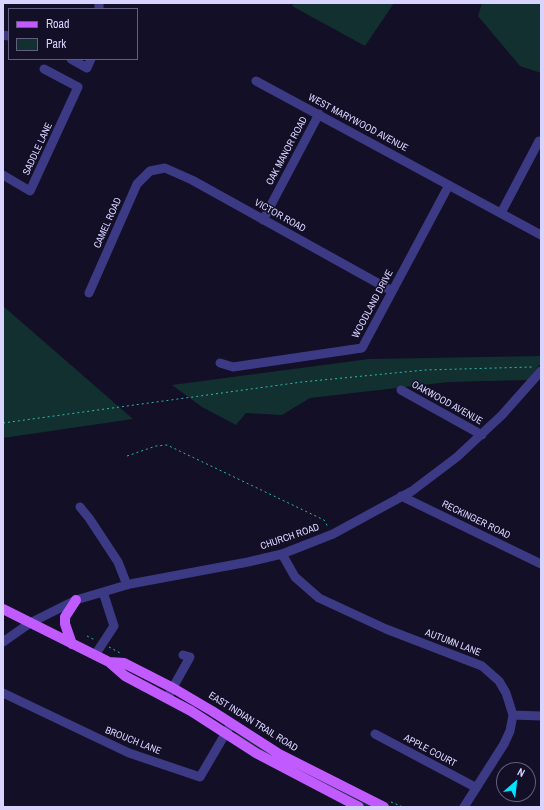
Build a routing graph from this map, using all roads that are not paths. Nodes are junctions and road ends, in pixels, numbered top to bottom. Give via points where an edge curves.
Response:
1 (73, 60) edge
2 (91, 60) edge
3 (44, 69) dead end
4 (256, 81) dead end
5 (319, 114) junction
6 (539, 141) dead end
7 (154, 169) joint
8 (3, 175) edge
9 (449, 185) junction
10 (501, 213) junction
11 (263, 220) junction
12 (541, 235) edge
13 (392, 291) junction
14 (89, 293) dead end
15 (220, 363) dead end
16 (537, 369) edge
17 (401, 390) dead end
18 (482, 435) junction
19 (401, 496) junction
20 (80, 507) dead end
21 (282, 554) junction
22 (541, 564) edge
23 (127, 585) junction
24 (104, 592) junction
25 (76, 600) junction
26 (3, 609) edge
27 (30, 623) junction
28 (3, 642) edge
29 (72, 644) junction
30 (95, 655) junction
31 (183, 655) dead end
32 (109, 662) junction
33 (173, 688) junction
34 (3, 693) edge
35 (167, 698) junction
36 (513, 715) junction
37 (541, 716) edge
38 (231, 724) junction
39 (226, 733) junction
40 (374, 734) dead end
41 (475, 787) junction
42 (359, 807) edge
43 (384, 807) edge
44 (464, 807) edge

1 - 2 street via 87,68
3 - 8 street, SADDLE LANE via 78,87 30,191
4 - 5 street, WEST MARYWOOD AVENUE
5 - 9 street, WEST MARYWOOD AVENUE
5 - 11 street, OAK MANOR ROAD
6 - 10 street
7 - 11 street, VICTOR ROAD via 165,168 175,171
7 - 14 street, CAMEL ROAD via 137,184
9 - 10 street, WEST MARYWOOD AVENUE
9 - 13 street, WOODLAND DRIVE
10 - 12 street, WEST MARYWOOD AVENUE
11 - 13 street, VICTOR ROAD
13 - 15 street, WOODLAND DRIVE via 362,348 233,367
16 - 18 street, CHURCH ROAD
17 - 18 street, OAKWOOD AVENUE
18 - 19 street, CHURCH ROAD via 423,483
19 - 21 street, CHURCH ROAD via 333,534
19 - 22 street, RECKINGER ROAD
20 - 23 street via 118,562
21 - 23 street, CHURCH ROAD
21 - 36 street, AUTUMN LANE via 295,577 319,598 386,629 482,666 506,692
23 - 24 street, CHURCH ROAD
24 - 25 street, CHURCH ROAD
24 - 30 street via 114,626
25 - 27 street, CHURCH ROAD
25 - 29 main road via 64,617
26 - 27 main road, EAST INDIAN TRAIL ROAD
27 - 28 street, CHURCH ROAD
27 - 29 main road, EAST INDIAN TRAIL ROAD
29 - 30 main road, EAST INDIAN TRAIL ROAD
30 - 32 main road, EAST INDIAN TRAIL ROAD
31 - 33 street via 190,657
32 - 33 main road, EAST INDIAN TRAIL ROAD via 124,663
32 - 35 main road, EAST INDIAN TRAIL ROAD via 125,676
33 - 35 street
33 - 38 main road, EAST INDIAN TRAIL ROAD
34 - 39 street, BROUCH LANE via 129,753 200,777
35 - 39 main road, EAST INDIAN TRAIL ROAD
36 - 37 street
36 - 41 street via 504,744
38 - 39 street, BROUCH LANE
38 - 43 main road, EAST INDIAN TRAIL ROAD via 279,754
39 - 42 main road, EAST INDIAN TRAIL ROAD via 283,768
40 - 41 street, APPLE COURT
41 - 44 street

